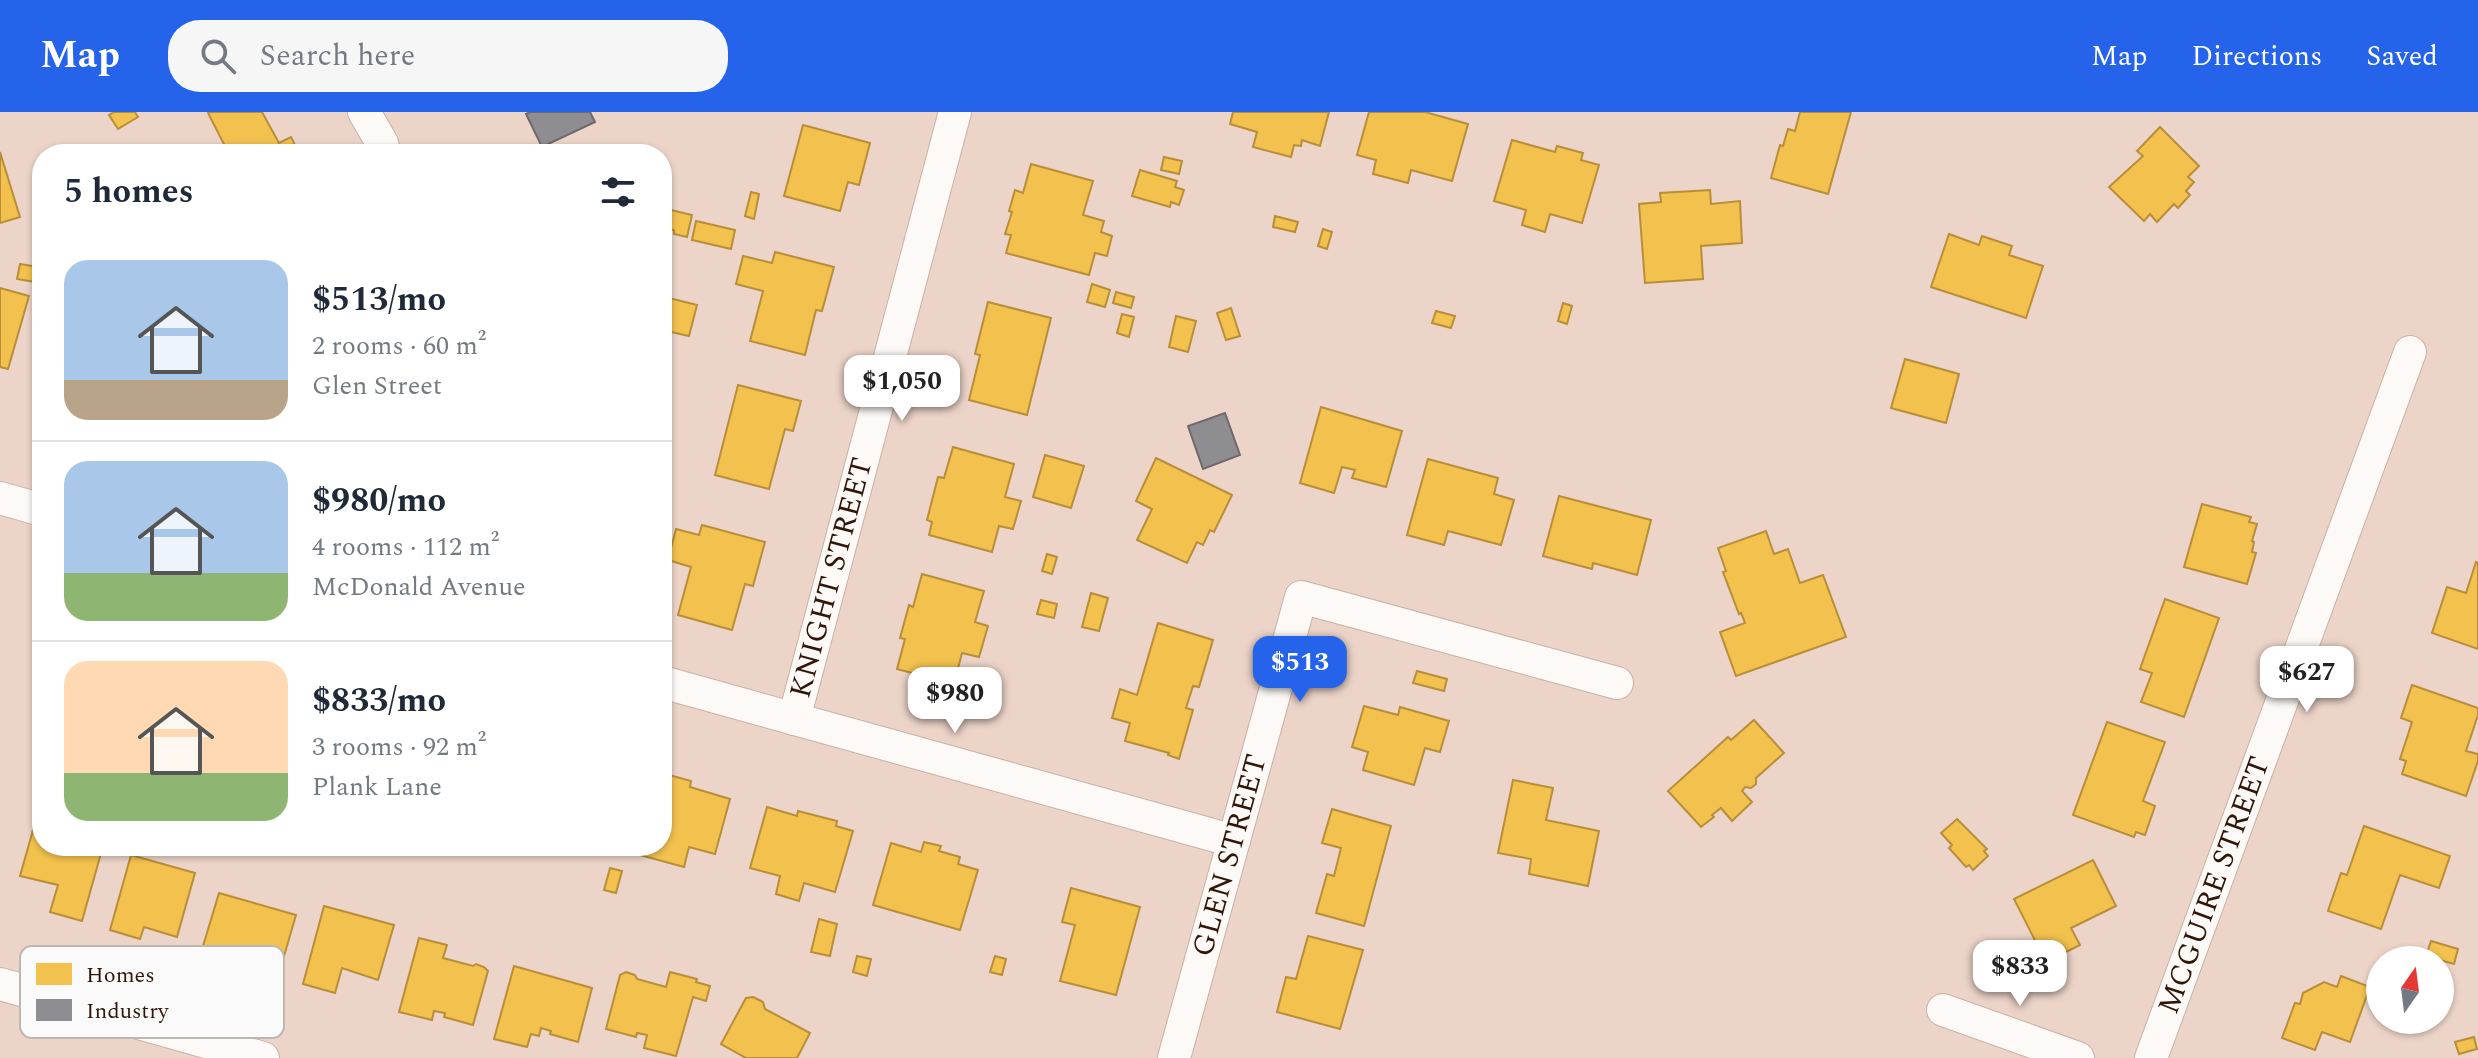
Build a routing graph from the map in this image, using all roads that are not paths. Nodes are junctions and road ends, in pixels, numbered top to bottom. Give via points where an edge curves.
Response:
1 (364, 112) edge
2 (955, 112) edge
3 (382, 144) edge
4 (2410, 352) dead end
5 (0, 498) edge
6 (32, 507) edge
7 (1617, 683) dead end
8 (672, 685) edge
9 (794, 719) junction
10 (1234, 841) junction
11 (0, 984) edge
12 (20, 990) edge
13 (1943, 1010) dead end
14 (192, 1038) edge
15 (263, 1058) edge
16 (1174, 1058) edge
17 (2078, 1058) edge
18 (2151, 1058) edge

1 - 3 street
2 - 9 street, KNIGHT STREET
4 - 18 street, MCGUIRE STREET
5 - 6 street
7 - 10 street, GLEN STREET via 1301,597
8 - 9 street
9 - 10 street
10 - 16 street, GLEN STREET
11 - 12 street
13 - 17 street
14 - 15 street

